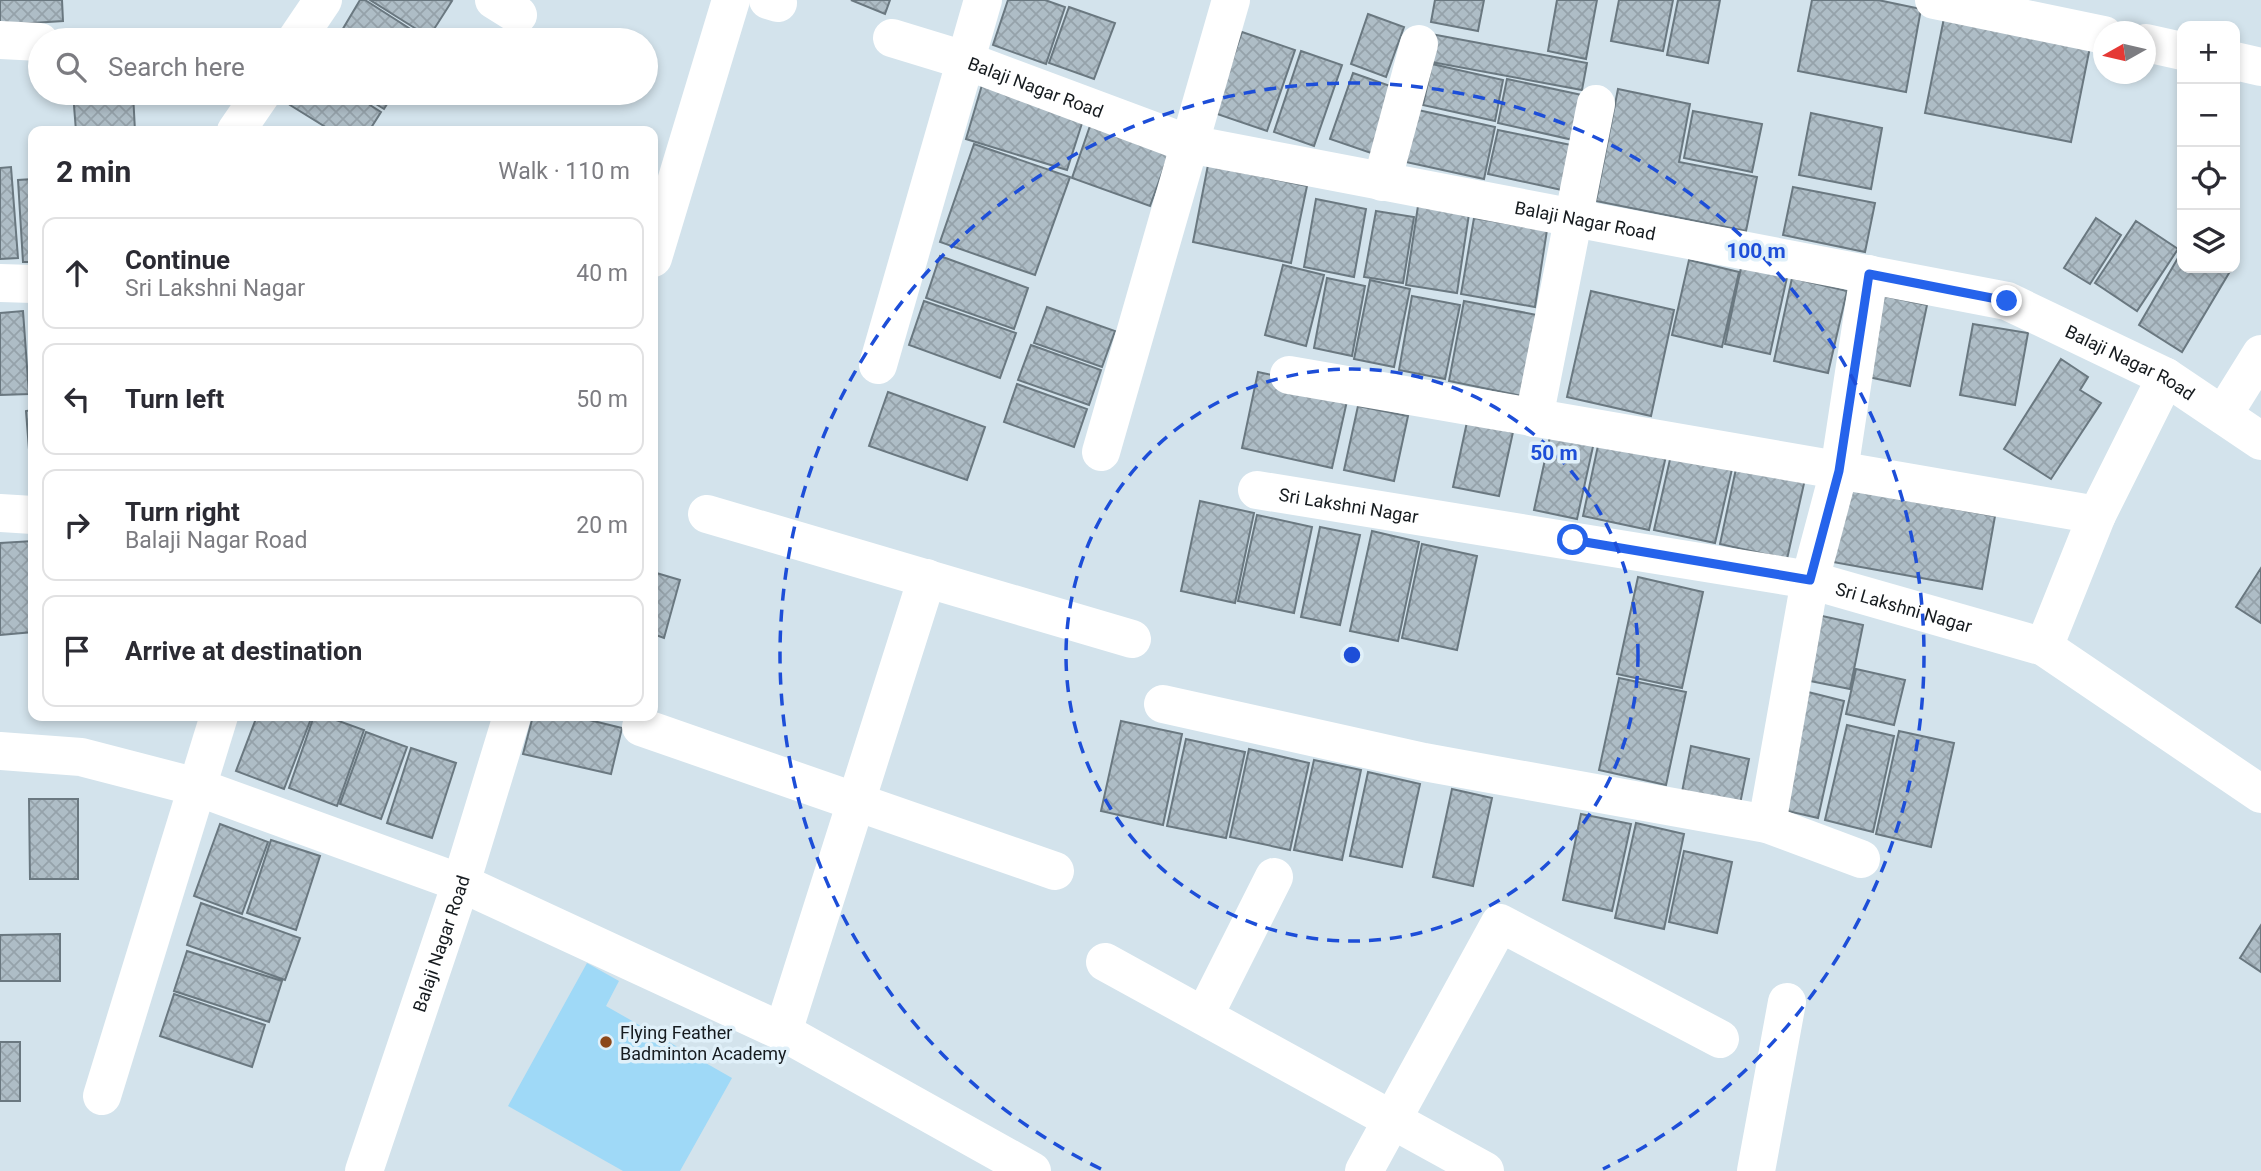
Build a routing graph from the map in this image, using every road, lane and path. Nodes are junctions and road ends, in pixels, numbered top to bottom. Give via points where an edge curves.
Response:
1 (323, 0) edge
2 (731, 0) edge
3 (983, 0) edge
4 (1231, 0) edge
5 (1934, 0) edge
6 (304, 28) edge
7 (2093, 33) edge
8 (892, 38) dead end
9 (0, 40) edge
10 (28, 41) edge
11 (1419, 44) dead end
12 (2156, 45) edge
13 (2177, 50) edge
14 (964, 60) junction
15 (2240, 62) edge
16 (2261, 67) edge
17 (1596, 104) dead end
18 (1189, 144) junction
19 (1382, 182) junction
20 (1575, 220) junction
21 (658, 241) edge
22 (1869, 274) junction
23 (0, 283) edge
24 (28, 284) edge
25 (2261, 354) edge
26 (878, 365) dead end
27 (1289, 375) dead end
28 (2166, 377) junction
29 (2223, 415) junction
30 (1534, 418) junction
31 (2261, 441) edge
32 (1101, 452) dead end
33 (1839, 471) junction
34 (1257, 490) dead end
35 (0, 513) edge
36 (707, 514) dead end
37 (28, 515) edge
38 (2097, 515) junction
39 (927, 579) junction
40 (1810, 580) junction
41 (1132, 639) dead end
42 (2044, 647) junction
43 (1163, 704) dead end
44 (217, 721) edge
45 (510, 721) edge
46 (641, 727) dead end
47 (0, 751) edge
48 (197, 787) junction
49 (2261, 794) edge
50 (856, 802) junction
51 (1767, 824) junction
52 (1861, 859) dead end
53 (1055, 871) dead end
54 (1274, 877) dead end
55 (461, 883) junction
56 (1105, 962) dead end
57 (1787, 1002) dead end
58 (1204, 1016) junction
59 (783, 1032) junction
60 (1720, 1039) dead end
61 (102, 1096) dead end
62 (1392, 1121) junction
63 (364, 1171) edge
64 (1032, 1171) edge
65 (1364, 1171) edge
66 (1485, 1171) edge
67 (1756, 1171) edge

1 - 6 street
2 - 21 street
3 - 14 street
4 - 18 street
5 - 7 street
8 - 14 street, Balaji Nagar Road
9 - 10 street
11 - 19 street
12 - 13 street
14 - 18 street, Balaji Nagar Road
14 - 26 street
15 - 16 street
17 - 20 street
18 - 19 street, Balaji Nagar Road
18 - 32 street
19 - 20 street, Balaji Nagar Road
20 - 22 street, Balaji Nagar Road
20 - 30 street
22 - 28 street, Balaji Nagar Road via 2007,301
22 - 33 street
23 - 24 street
25 - 29 street
27 - 30 street
28 - 29 street, Balaji Nagar Road
28 - 38 street
29 - 31 street, Balaji Nagar Road
30 - 33 street
33 - 38 street
33 - 40 street
34 - 40 street, Sri Lakshni Nagar
35 - 37 street
36 - 39 street
38 - 42 street
39 - 41 street
39 - 50 street
40 - 42 street, Sri Lakshni Nagar
40 - 51 street
42 - 49 street, Sri Lakshni Nagar
43 - 51 street via 1424,761
44 - 48 street
45 - 55 street, Balaji Nagar Road
46 - 50 street
47 - 48 street via 81,757
48 - 55 street
48 - 61 street
50 - 53 street
50 - 59 street
51 - 52 street
54 - 58 street
55 - 59 street
55 - 63 street, Balaji Nagar Road
56 - 58 street
57 - 67 street
58 - 62 street
59 - 64 street
60 - 62 street via 1500,923
62 - 65 street
62 - 66 street

